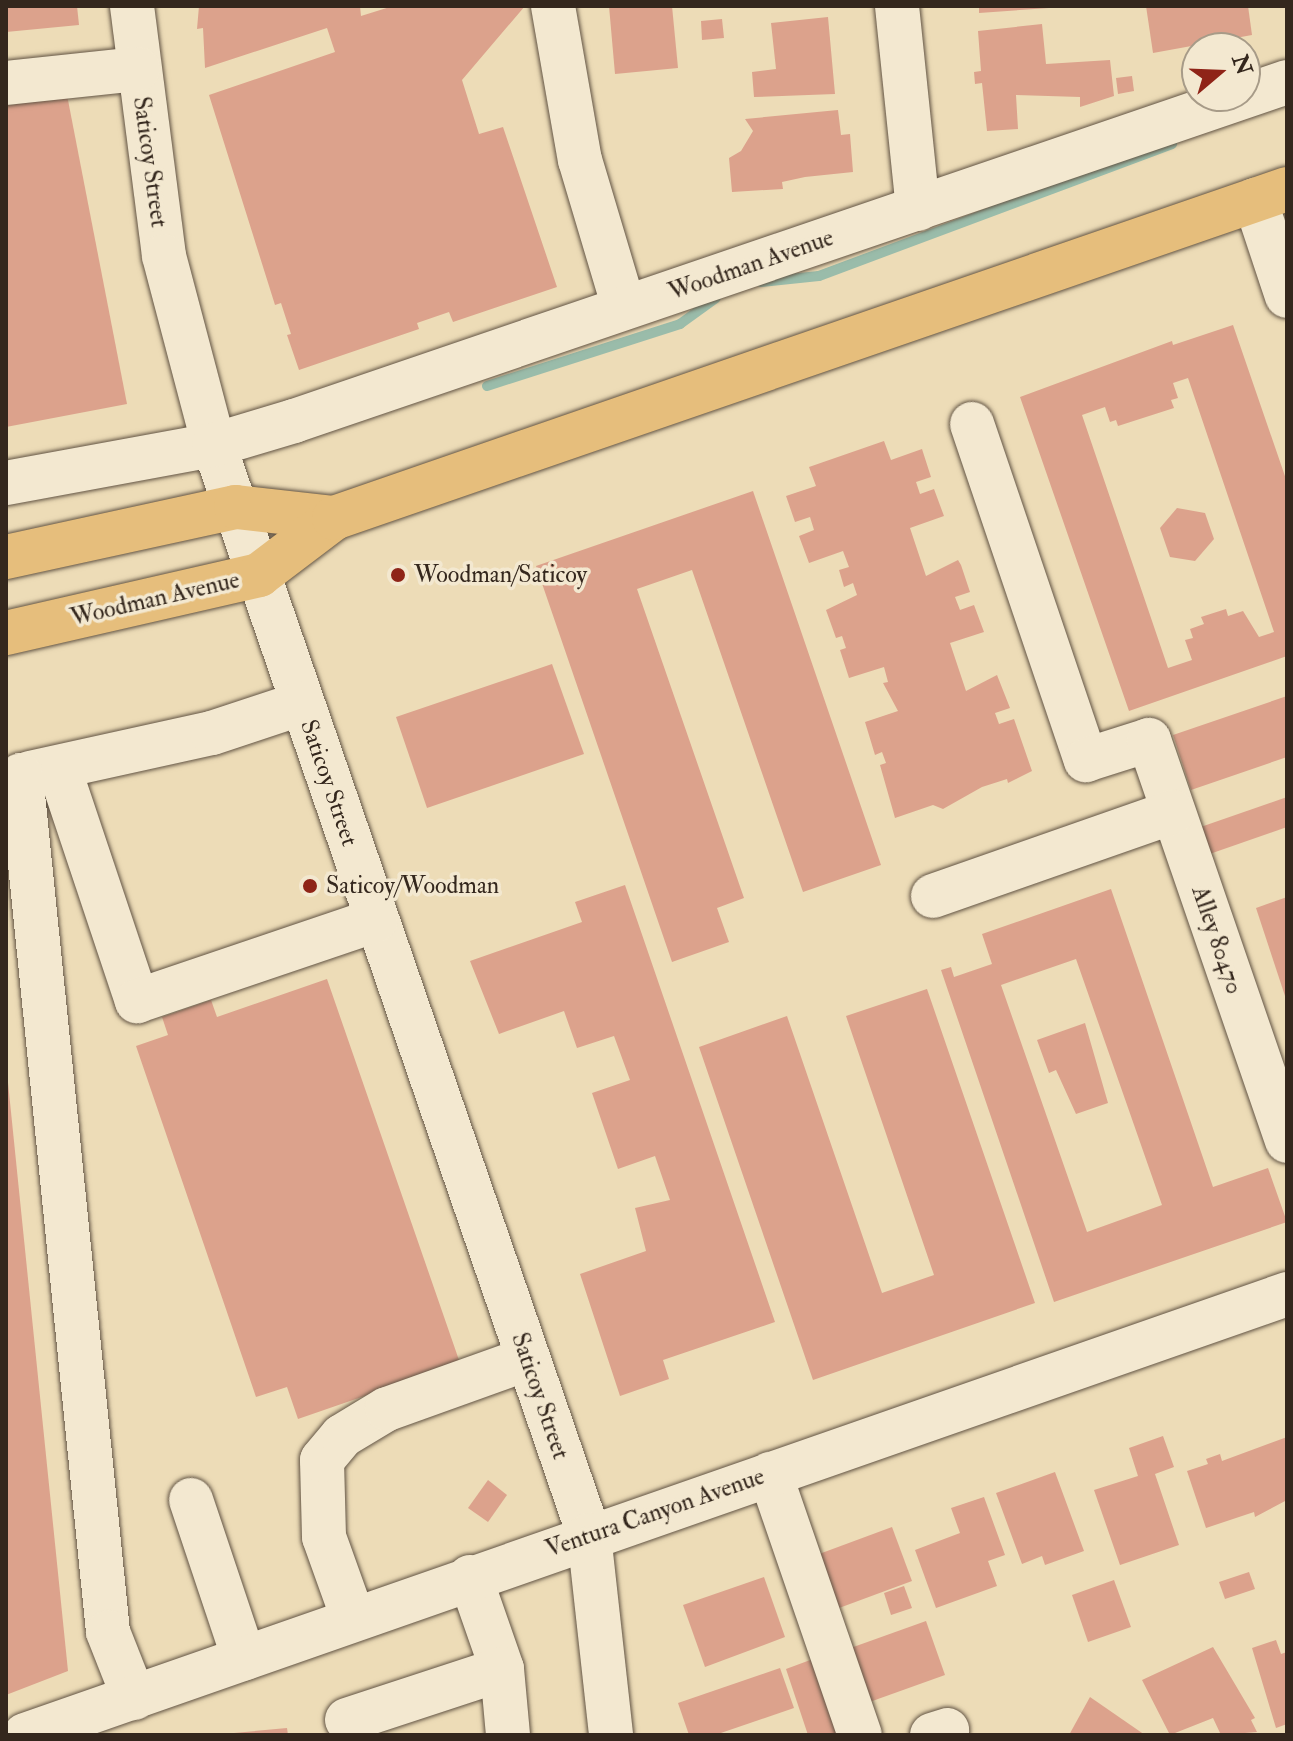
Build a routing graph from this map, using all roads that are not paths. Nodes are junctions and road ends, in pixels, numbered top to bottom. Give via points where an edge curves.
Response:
1 (132, 6) edge
2 (553, 6) edge
3 (897, 6) edge
4 (138, 69) junction
5 (1287, 82) edge
6 (6, 83) edge
7 (1271, 195) edge
8 (918, 209) junction
9 (1287, 296) edge
10 (624, 308) junction
11 (972, 424) dead end
12 (214, 445) junction
13 (6, 483) edge
14 (236, 507) junction
15 (334, 518) junction
16 (6, 557) edge
17 (259, 575) junction
18 (6, 633) edge
19 (302, 703) junction
20 (29, 774) edge
21 (1173, 812) junction
22 (933, 896) dead end
23 (376, 920) junction
24 (1287, 1141) edge
25 (1287, 1294) edge
26 (527, 1359) junction
27 (770, 1474) junction
28 (191, 1500) dead end
29 (589, 1535) junction
30 (470, 1577) junction
31 (353, 1618) junction
32 (244, 1658) junction
33 (502, 1669) junction
34 (347, 1720) dead end
35 (122, 1721) edge
36 (25, 1735) edge
37 (508, 1735) edge
38 (611, 1735) edge
39 (860, 1735) edge

1 - 4 street, Saticoy Street
2 - 10 street via 580,160
3 - 8 street
4 - 6 street
4 - 12 street, Saticoy Street via 164,256
5 - 8 street, Woodman Avenue
7 - 9 street
7 - 15 main road, Woodman Avenue
8 - 10 street, Woodman Avenue
10 - 12 street, Woodman Avenue
11 - 21 street, Alley 80470 via 1086,760 1149,740
12 - 13 street, Woodman Avenue
12 - 14 street, Saticoy Street
14 - 15 main road, Woodman Avenue
14 - 16 main road, Woodman Avenue
14 - 17 street, Saticoy Street
15 - 17 main road, Woodman Avenue
17 - 18 main road, Woodman Avenue
17 - 19 street, Saticoy Street
19 - 20 street via 212,733
19 - 23 street, Saticoy Street
20 - 23 street via 137,1001
20 - 35 street via 108,1632
21 - 22 street
21 - 24 street, Alley 80470
23 - 26 street, Saticoy Street
25 - 27 street, Ventura Canyon Avenue
26 - 29 street, Saticoy Street
26 - 31 street via 387,1409 342,1436 322,1460 324,1537
27 - 29 street, Ventura Canyon Avenue
27 - 39 street
28 - 32 street
29 - 30 street, Ventura Canyon Avenue
29 - 38 street, Saticoy Street
30 - 31 street, Ventura Canyon Avenue
30 - 33 street
31 - 32 street, Ventura Canyon Avenue
32 - 35 street, Ventura Canyon Avenue
33 - 34 street
33 - 37 street
35 - 36 street, Ventura Canyon Avenue

